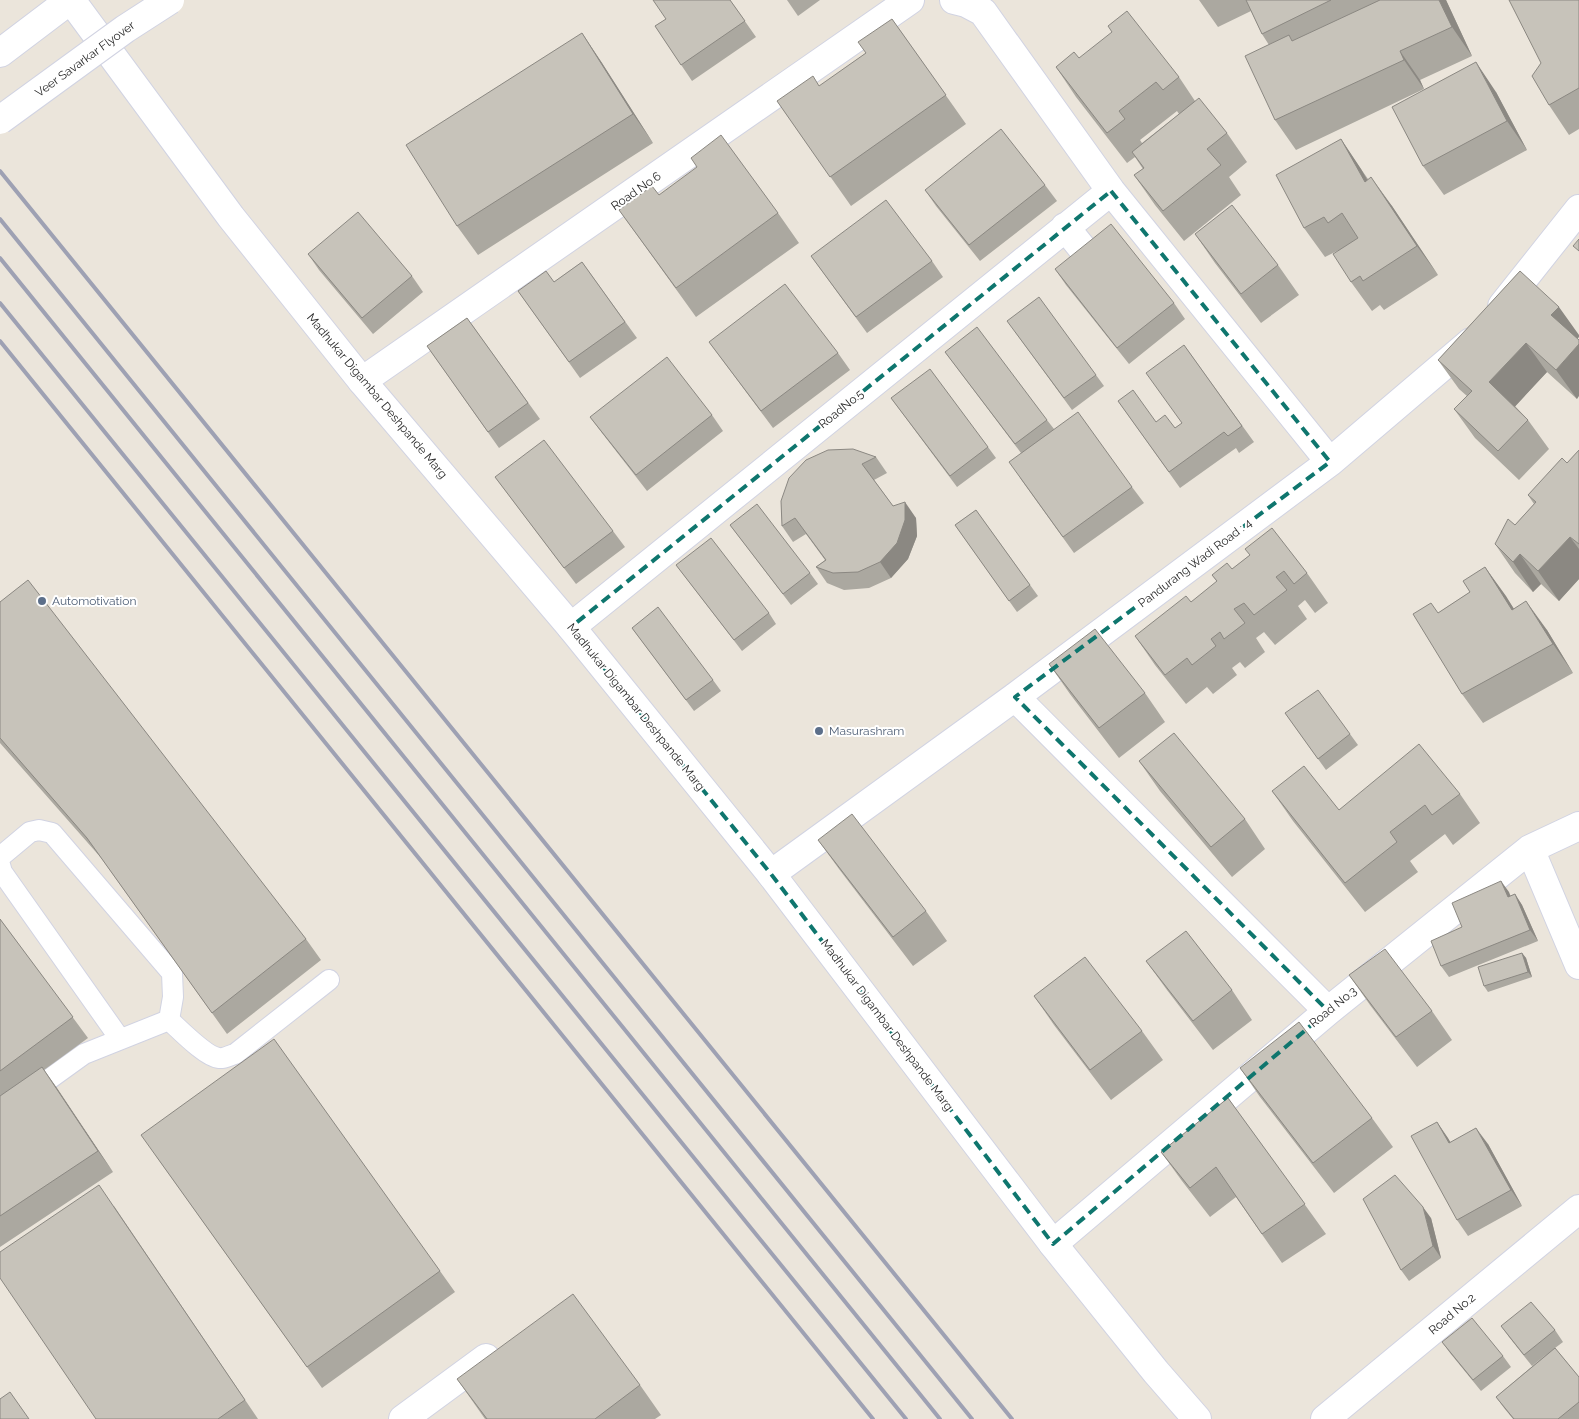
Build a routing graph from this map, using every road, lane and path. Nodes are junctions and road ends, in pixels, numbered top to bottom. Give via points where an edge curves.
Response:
1 (71, 0) edge
2 (170, 0) edge
3 (910, 0) edge
4 (954, 0) edge
5 (991, 6) edge
6 (0, 52) edge
7 (0, 120) edge
8 (1111, 191) junction
9 (1579, 209) edge
10 (1065, 227) junction
11 (1190, 316) dead end
12 (362, 381) junction
13 (1330, 462) junction
14 (571, 627) junction
15 (1015, 697) junction
16 (1579, 826) edge
17 (1530, 849) junction
18 (0, 857) edge
19 (0, 865) edge
20 (772, 874) junction
21 (1579, 965) edge
22 (329, 980) dead end
23 (1328, 1011) junction
24 (169, 1020) junction
25 (120, 1039) junction
26 (0, 1110) edge
27 (1579, 1209) edge
28 (1054, 1244) junction
29 (507, 1342) edge
30 (403, 1419) edge
31 (1196, 1419) edge
32 (1325, 1419) edge

1 - 6 street
1 - 12 street, Madhukar Digambar Deshpande Marg via 231,217
2 - 7 street, Veer Savarkar Flyover, bridge
3 - 12 street, Road No.6
4 - 5 street
5 - 8 street
8 - 10 street, RoadNo.5
8 - 13 street
9 - 13 street, Pandurang Wadi Road : 4 via 1479,335
10 - 11 street via 1080,266 1114,238 1125,235
10 - 14 street, RoadNo.5
12 - 14 street, Madhukar Digambar Deshpande Marg
13 - 15 street, Pandurang Wadi Road : 4
14 - 20 street, Madhukar Digambar Deshpande Marg
15 - 20 street, Pandurang Wadi Road : 4
15 - 23 street
16 - 17 street, Road No.3
17 - 21 street
17 - 23 street, Road No.3
18 - 24 lane via 30,832 52,833 172,973 173,997
19 - 25 lane
20 - 28 street, Madhukar Digambar Deshpande Marg
22 - 24 lane via 234,1054 219,1058 207,1053
23 - 28 street, Road No.3
24 - 25 lane
25 - 26 lane via 84,1054 16,1103
27 - 32 street, Road No.2
28 - 31 street, Madhukar Digambar Deshpande Marg
29 - 30 street

